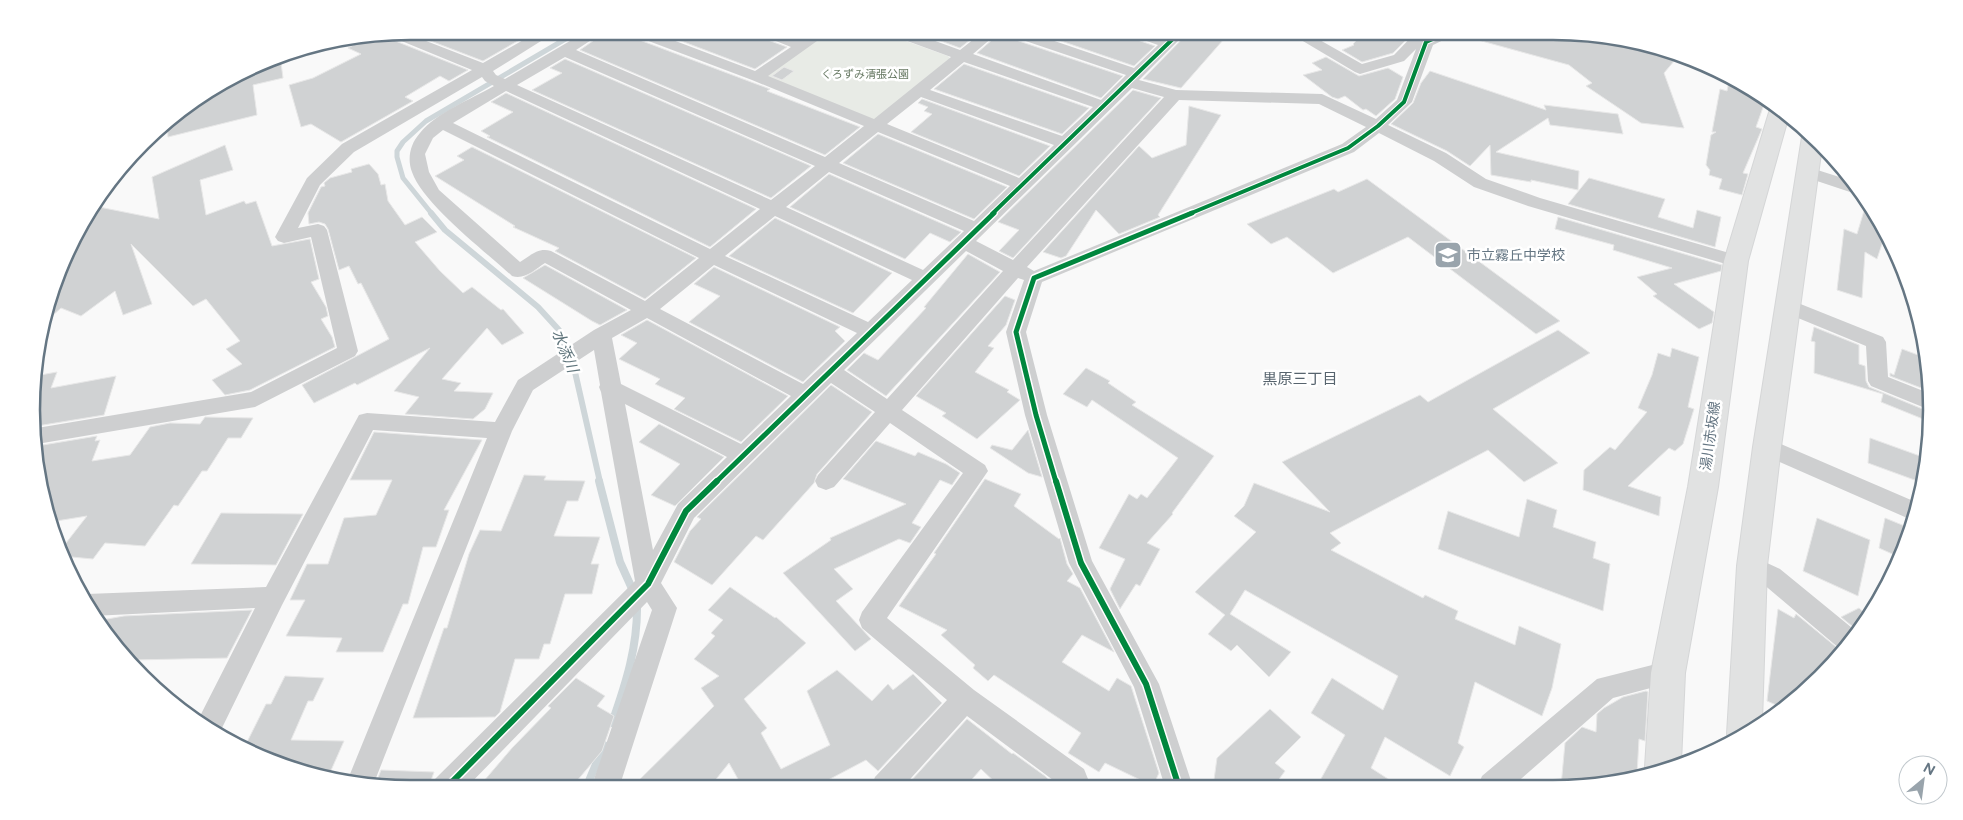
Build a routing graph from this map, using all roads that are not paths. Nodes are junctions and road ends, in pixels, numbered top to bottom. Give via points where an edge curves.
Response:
1 (408, 40) edge
2 (540, 40) edge
3 (583, 40) edge
4 (660, 40) edge
5 (787, 40) edge
6 (811, 40) edge
7 (918, 40) edge
8 (982, 40) edge
9 (1034, 40) edge
10 (1159, 40) edge
11 (1171, 40) edge
12 (1309, 40) edge
13 (1412, 40) edge
14 (1431, 40) edge
15 (1168, 43) junction
16 (803, 46) junction
17 (564, 51) junction
18 (962, 56) junction
19 (757, 77) junction
20 (1133, 78) junction
21 (495, 79) junction
22 (918, 91) junction
23 (1175, 95) junction
24 (1104, 106) junction
25 (1778, 116) edge
26 (441, 123) junction
27 (1378, 126) junction
28 (874, 127) junction
29 (1065, 143) junction
30 (1812, 145) edge
31 (827, 165) junction
32 (1808, 172) junction
33 (1022, 185) junction
34 (1847, 185) edge
35 (774, 208) junction
36 (969, 236) junction
37 (712, 257) junction
38 (1736, 261) junction
39 (1025, 274) junction
40 (927, 279) junction
41 (1788, 306) junction
42 (646, 310) junction
43 (872, 332) junction
44 (601, 335) junction
45 (831, 372) junction
46 (609, 387) junction
47 (806, 395) junction
48 (1923, 399) edge
49 (887, 410) junction
50 (501, 431) junction
51 (41, 435) edge
52 (1767, 447) junction
53 (744, 456) junction
54 (826, 481) dead end
55 (1909, 509) edge
56 (1752, 566) junction
57 (648, 584) junction
58 (274, 597) junction
59 (96, 605) edge
60 (1844, 638) edge
61 (1668, 674) junction
62 (965, 699) junction
63 (211, 722) edge
64 (1744, 726) edge
65 (1664, 762) edge
66 (363, 777) edge
67 (454, 780) edge
68 (608, 780) edge
69 (892, 780) edge
70 (1073, 780) edge
71 (1177, 780) edge
72 (1499, 780) edge

1 - 21 street
2 - 21 street
3 - 17 street
4 - 19 street
5 - 16 street
6 - 16 street
7 - 18 street
8 - 18 street
9 - 20 street
10 - 15 street
11 - 15 street
12 - 13 street via 1360,69 1399,58
14 - 27 street via 1426,42 1404,102
15 - 20 street
16 - 19 street
17 - 21 street
17 - 31 street
18 - 22 street
18 - 24 street
19 - 28 street
20 - 23 street
20 - 24 street
21 - 26 street
21 - 35 street
21 - 51 street via 348,148 313,182 284,237 318,230 348,351 255,399
22 - 28 street
22 - 29 street
23 - 27 street via 1322,99
23 - 39 street via 1084,192
24 - 29 street
25 - 38 main road, 湯川赤坂線
26 - 37 street
26 - 42 street via 426,136 417,154 420,172 432,193 519,272 544,255
27 - 38 street via 1440,157 1480,183
27 - 39 street via 1348,148
28 - 31 street
28 - 33 street
29 - 33 street
30 - 32 main road
31 - 35 street
31 - 36 street
32 - 34 street
32 - 41 main road
33 - 36 street
35 - 37 street
35 - 40 street
36 - 39 street
36 - 40 street
37 - 42 street
37 - 43 street
38 - 61 main road, 湯川赤坂線 via 1703,487
39 - 49 street
39 - 71 street via 1016,332 1036,415 1080,563 1146,684
40 - 43 street
41 - 48 street via 1876,342 1878,381
41 - 52 main road
42 - 44 street
42 - 47 street
43 - 45 street
44 - 46 street
44 - 50 street via 525,385
45 - 47 street
45 - 49 street
46 - 53 street
46 - 57 street
47 - 53 street
49 - 54 street
49 - 62 street via 977,471 871,620
50 - 58 street via 367,421
50 - 66 street
52 - 55 street
52 - 56 main road
53 - 57 street via 686,511
56 - 60 street via 1771,576
56 - 64 main road
57 - 67 street
57 - 68 street via 665,608
58 - 59 street
58 - 63 street
61 - 65 main road, 湯川赤坂線
61 - 72 street via 1606,688
62 - 69 street
62 - 70 street

